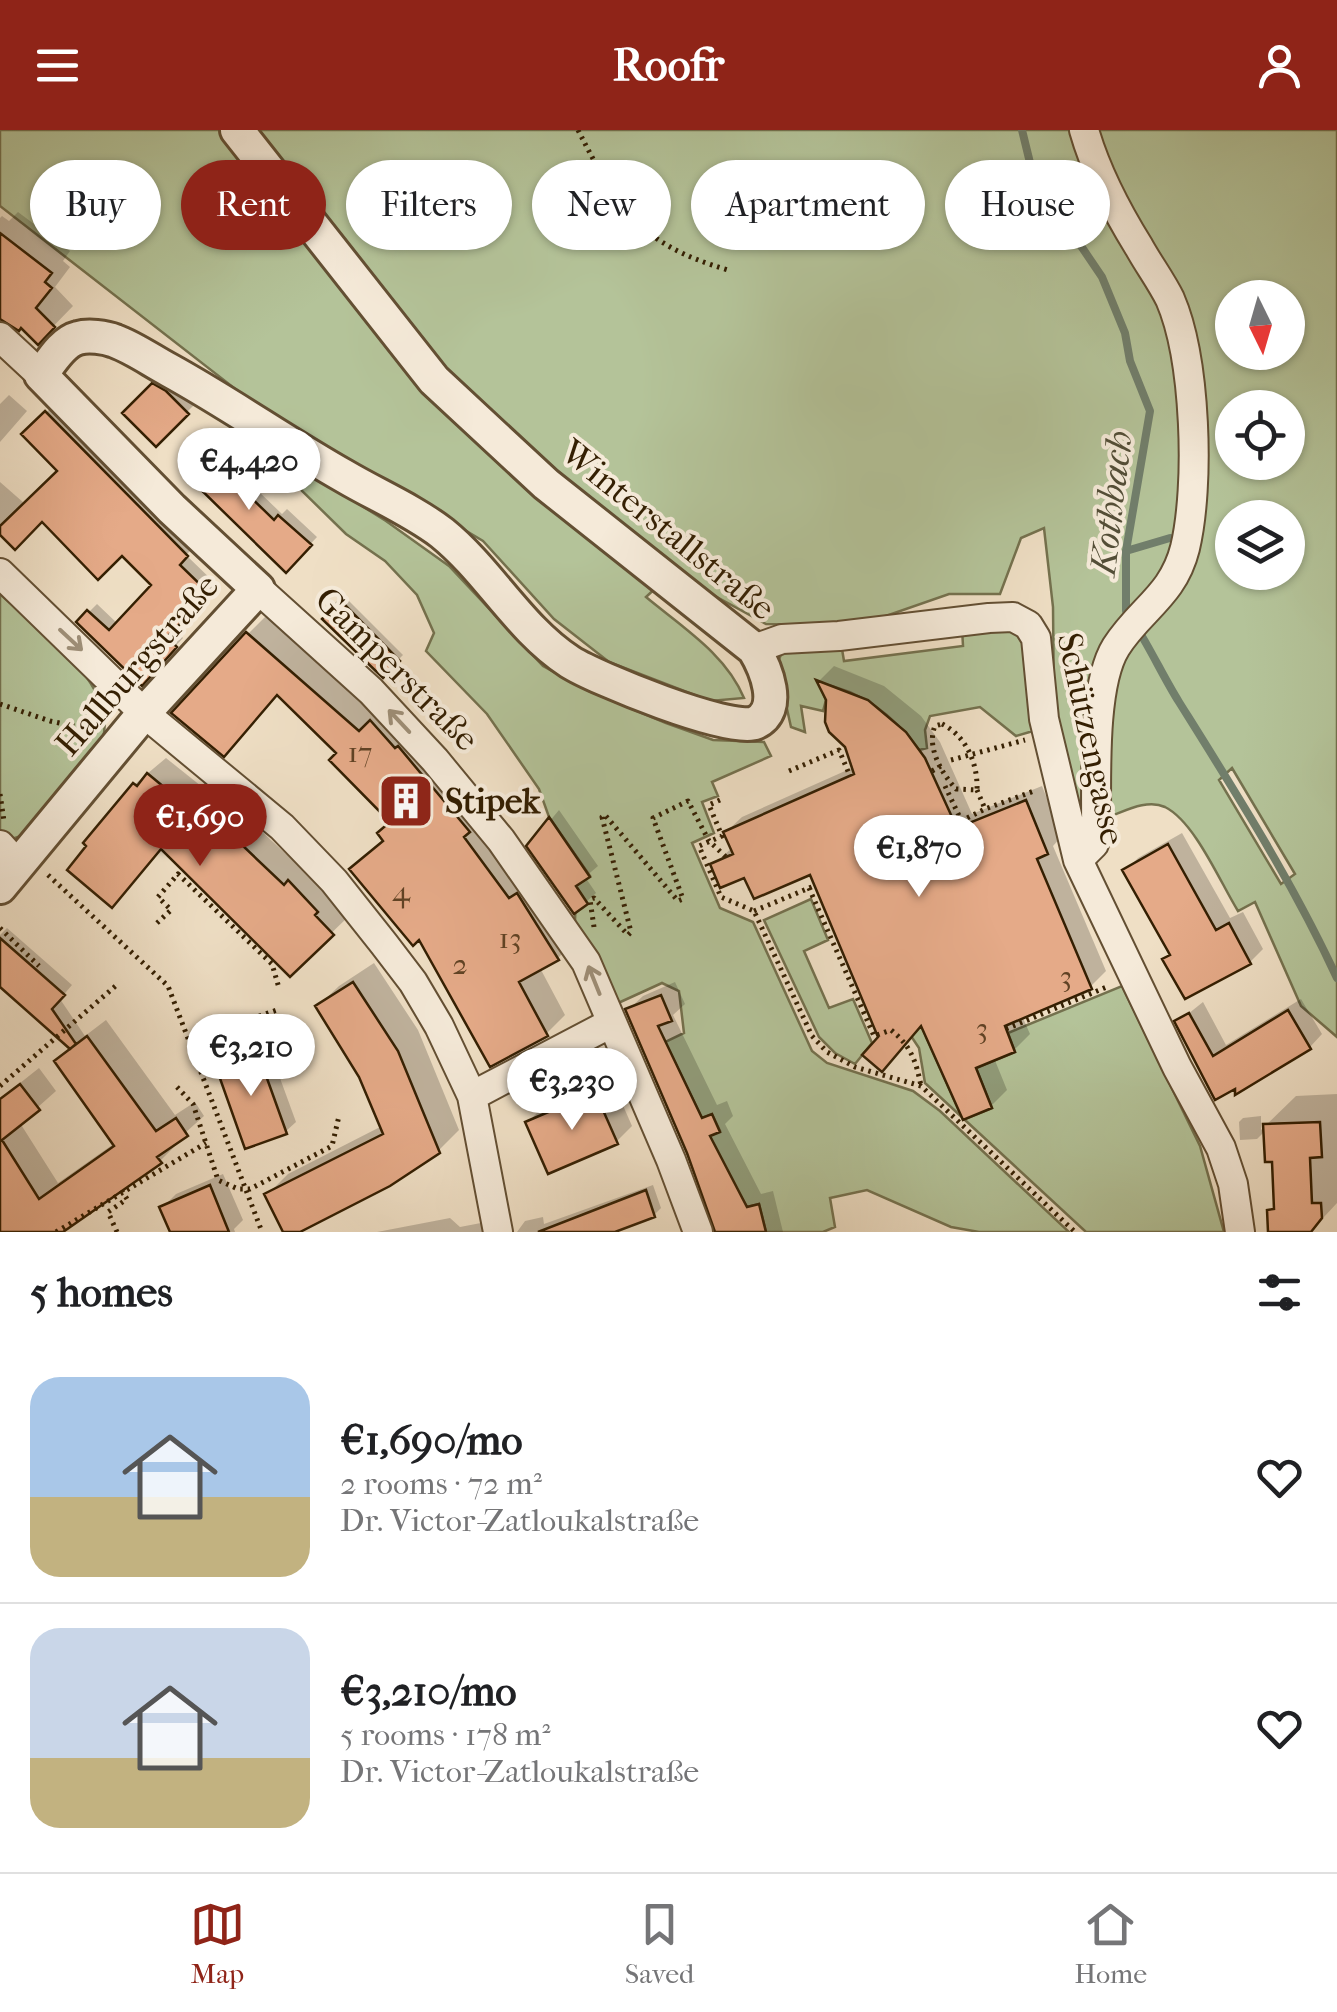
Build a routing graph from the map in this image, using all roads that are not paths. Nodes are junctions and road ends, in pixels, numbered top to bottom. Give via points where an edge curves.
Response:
1 (238, 130) edge
2 (1084, 130) edge
3 (0, 337) edge
4 (41, 375) junction
5 (0, 572) edge
6 (258, 588) junction
7 (754, 649) junction
8 (144, 713) junction
9 (12, 857) edge
10 (1078, 860) junction
11 (611, 1023) junction
12 (472, 1096) junction
13 (498, 1232) edge
14 (698, 1232) edge
15 (1240, 1232) edge

1 - 7 street, Winterstallstraße via 434,380 546,484
2 - 10 street via 1109,196 1176,317 1194,449 1186,538 1166,592 1133,627 1106,671 1096,835
3 - 4 street, Gamperstraße
4 - 6 street, Gamperstraße
4 - 7 street, Winterstallstraße via 78,338 115,341 441,533 570,662 679,708 742,725 765,716 768,672
5 -> 8 street
6 - 8 street, Hallburgstraße
11 -> 6 street, Gamperstraße via 586,962 500,840 371,691
7 - 10 street, Schützengasse via 782,639 1013,618 1028,625 1036,638 1044,719
8 - 9 street, Hallburgstraße
8 - 12 street via 282,827 334,881 413,982
10 - 15 street, Schützengasse via 1221,1148
11 - 12 street
11 - 14 street, Gamperstraße
12 - 13 street

